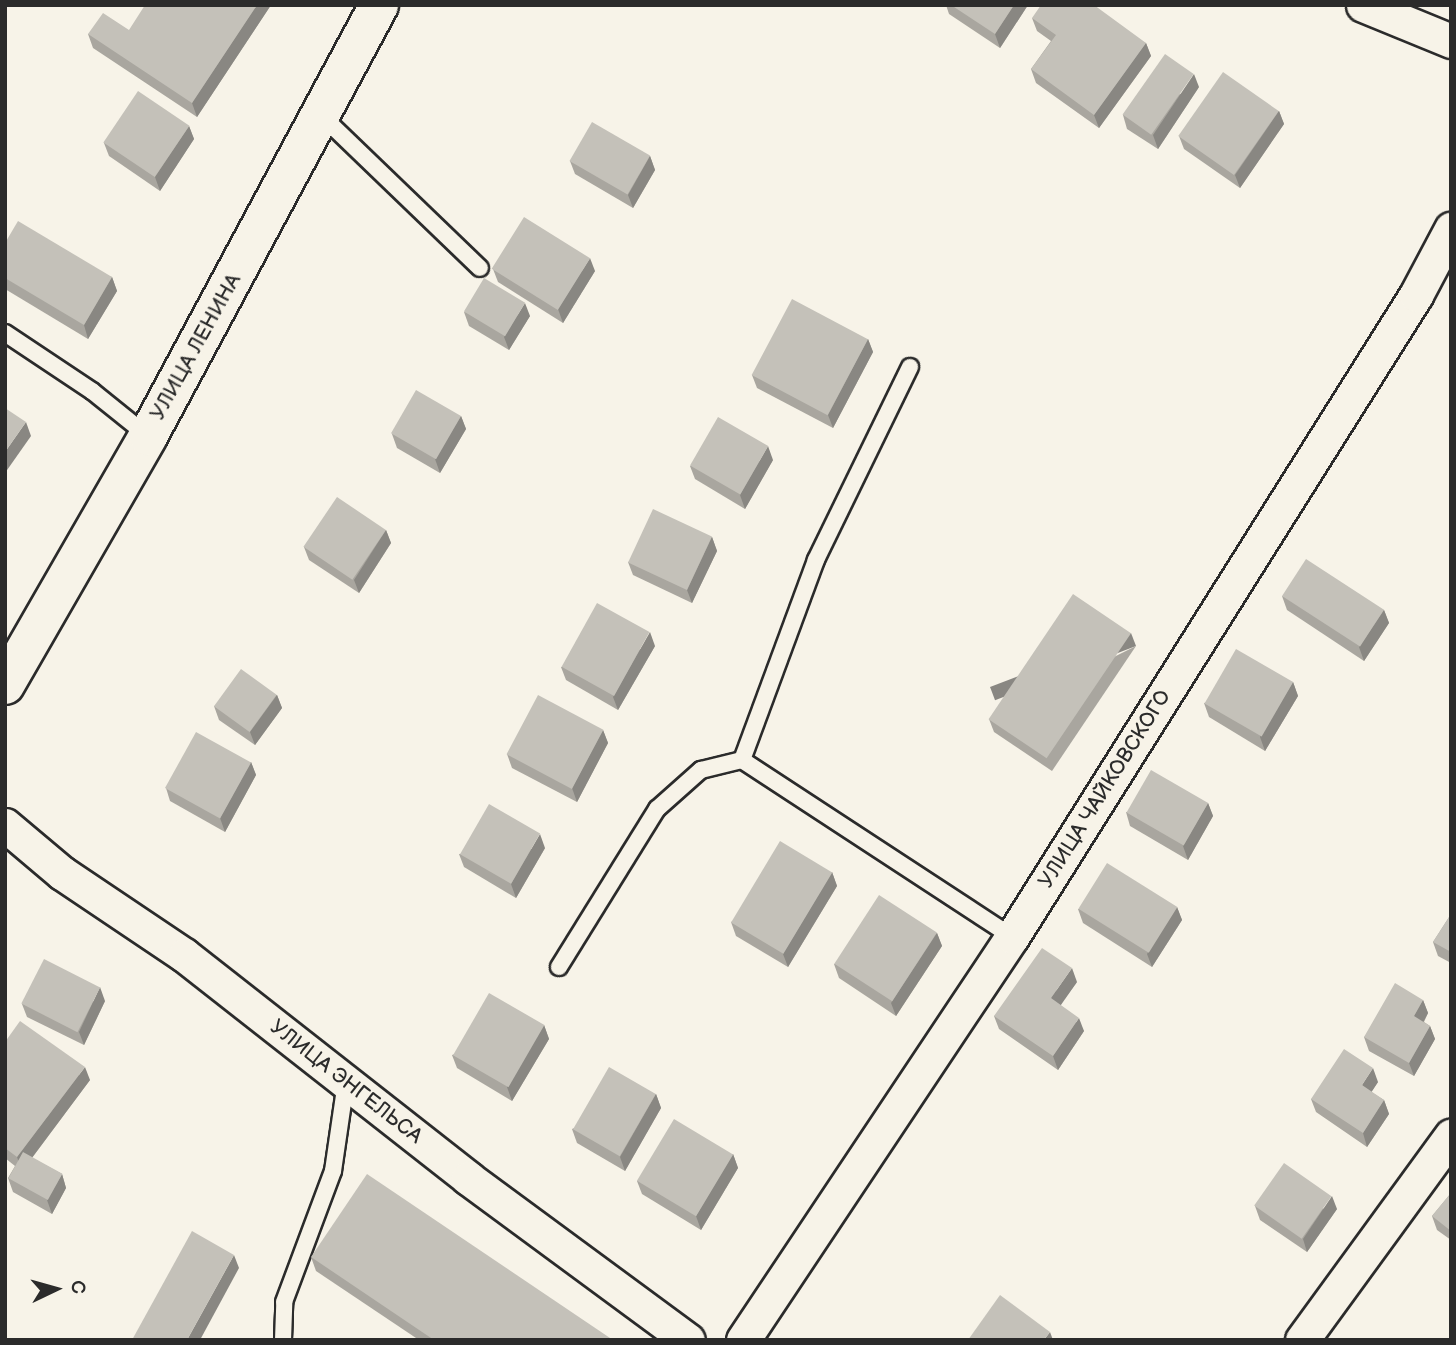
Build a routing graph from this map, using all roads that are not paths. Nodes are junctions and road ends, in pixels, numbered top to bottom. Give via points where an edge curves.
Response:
1 (379, 5) edge
2 (1363, 5) edge
3 (1451, 41) edge
4 (322, 116) junction
5 (1451, 229) edge
6 (480, 268) dead end
7 (5, 333) edge
8 (910, 367) dead end
9 (148, 436) junction
10 (5, 685) edge
11 (742, 760) junction
12 (5, 825) edge
13 (1012, 937) junction
14 (559, 967) dead end
15 (346, 1082) junction
16 (1451, 1136) edge
17 (283, 1340) edge
18 (688, 1340) edge
19 (743, 1340) edge
20 (1302, 1340) edge

1 - 4 main road, УЛИЦА ЛЕНИНА
2 - 3 street
4 - 6 lane
4 - 9 main road, УЛИЦА ЛЕНИНА
5 - 13 street, УЛИЦА ЧАЙКОВСКОГО via 1416,295
7 - 9 lane via 92,391
8 - 11 lane via 816,560
9 - 10 main road, УЛИЦА ЛЕНИНА
11 - 13 lane
11 - 14 lane via 701,770 657,809
12 - 15 street, УЛИЦА ЭНГЕЛЬСА via 62,873 184,955
13 - 19 street, УЛИЦА ЧАЙКОВСКОГО
15 - 17 lane via 333,1171 284,1302
15 - 18 street, УЛИЦА ЭНГЕЛЬСА
16 - 20 street

